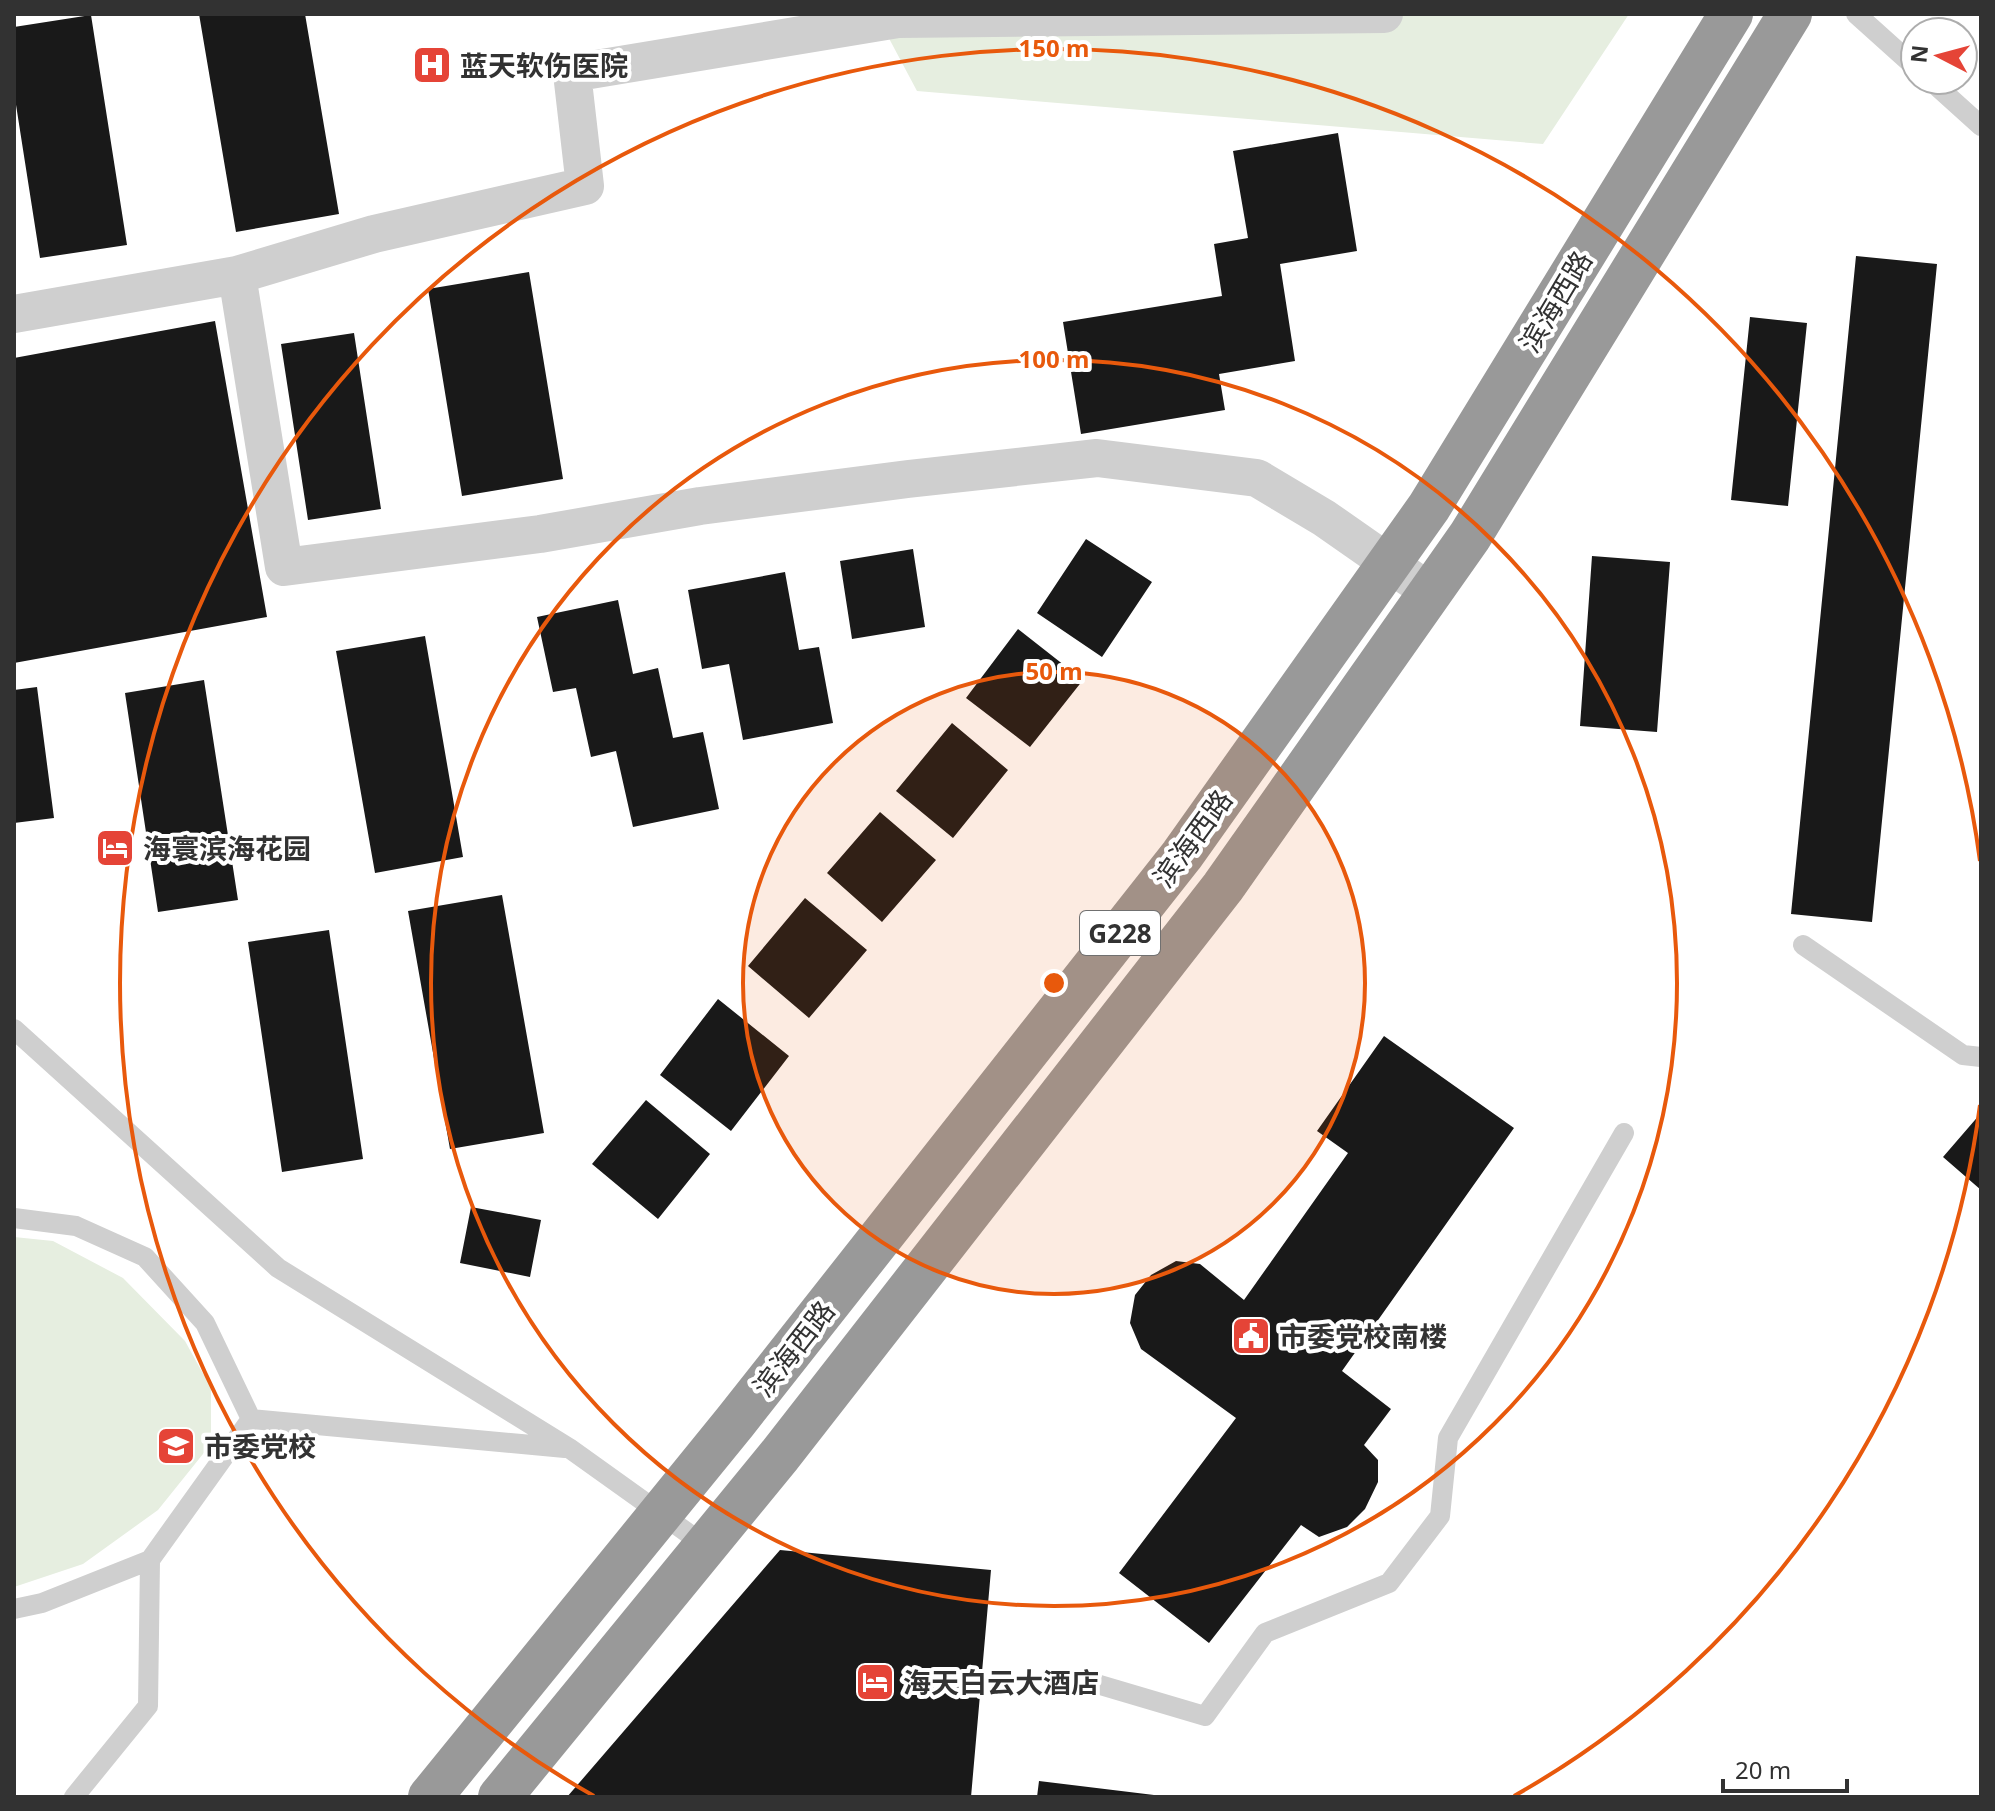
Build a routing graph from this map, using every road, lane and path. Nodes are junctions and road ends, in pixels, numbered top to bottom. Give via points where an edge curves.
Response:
1 (1384, 14) edge
2 (1731, 14) edge
3 (1790, 14) edge
4 (1856, 14) edge
5 (1899, 53) edge
6 (1948, 96) edge
7 (1981, 126) edge
8 (237, 275) junction
9 (14, 314) edge
10 (1389, 563) junction
11 (1430, 592) junction
12 (1803, 945) dead end
13 (14, 1029) edge
14 (1981, 1057) edge
15 (1624, 1133) dead end
16 (14, 1218) edge
17 (251, 1419) junction
18 (569, 1448) junction
19 (661, 1513) junction
20 (706, 1546) junction
21 (150, 1560) junction
22 (14, 1609) edge
23 (1090, 1682) dead end
24 (74, 1797) edge
25 (430, 1797) edge
26 (500, 1797) edge

1 - 8 street via 898,19 572,73 585,186 374,234
2 - 10 highway, 滨海西路 / G228 via 1429,507
3 - 11 highway, 滨海西路 / G228 via 1479,522
4 - 5 lane
6 - 7 lane
8 - 9 street
8 - 10 street via 284,567 540,534 700,506 1097,458 1257,478
10 - 11 street
10 - 19 highway, 滨海西路 / G228 via 1182,855
11 - 20 highway, 滨海西路 / G228 via 1223,887
12 - 14 lane via 1963,1055
13 - 18 lane via 278,1268
15 - 23 lane via 1448,1438 1440,1516 1389,1583 1265,1633 1205,1716
16 - 17 lane via 76,1226 145,1257 205,1323
17 - 18 lane
17 - 21 lane
18 - 19 lane
19 - 20 lane
19 - 25 highway, 滨海西路 / G228
20 - 26 highway, 滨海西路 / G228
21 - 22 lane
21 - 24 lane via 148,1706

